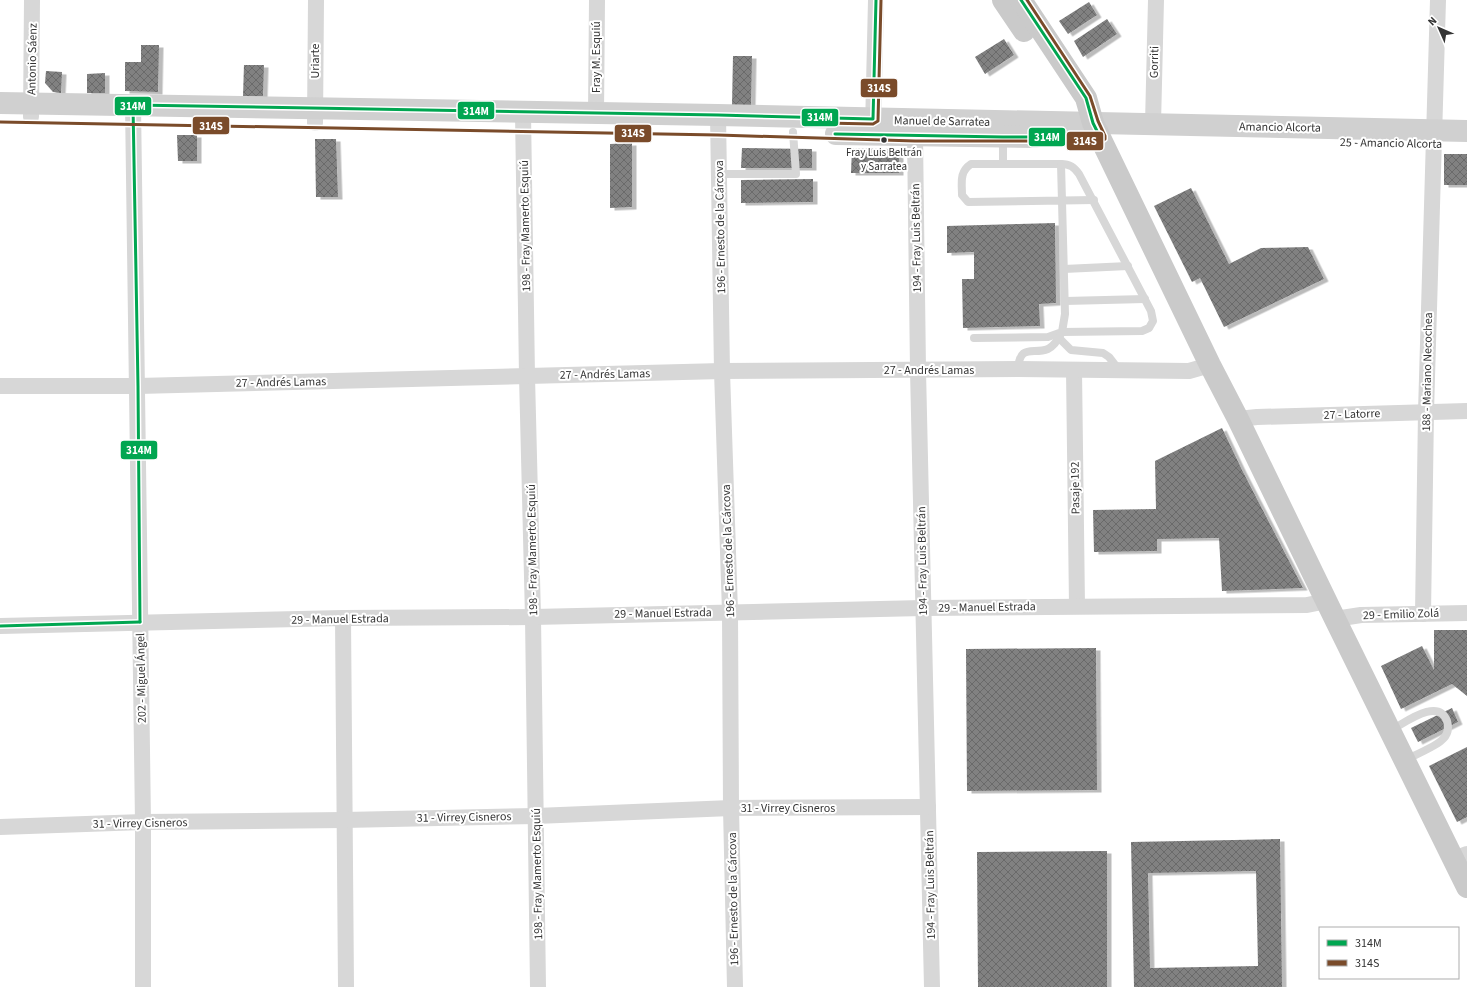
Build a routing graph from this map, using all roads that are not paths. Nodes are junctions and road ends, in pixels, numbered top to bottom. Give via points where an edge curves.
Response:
1 (32, 0) edge
2 (316, 0) edge
3 (596, 0) edge
4 (876, 0) edge
5 (1003, 0) edge
6 (1022, 0) edge
7 (1156, 0) edge
8 (1438, 0) edge
9 (0, 103) edge
10 (31, 110) junction
11 (133, 112) junction
12 (596, 114) junction
13 (315, 116) junction
14 (0, 117) edge
15 (523, 120) junction
16 (718, 123) junction
17 (1153, 124) junction
18 (873, 127) junction
19 (1096, 130) junction
20 (1467, 131) edge
21 (792, 132) junction
22 (915, 136) junction
23 (1004, 137) junction
24 (1434, 137) junction
25 (1467, 144) edge
26 (1003, 163) junction
27 (1061, 164) junction
28 (719, 174) junction
29 (1094, 200) junction
30 (1062, 201) junction
31 (1128, 266) junction
32 (1064, 269) junction
33 (1145, 299) junction
34 (1065, 301) junction
35 (1061, 335) junction
36 (974, 338) dead end
37 (1210, 365) junction
38 (1018, 369) junction
39 (918, 370) junction
40 (1074, 370) junction
41 (722, 371) junction
42 (1120, 371) junction
43 (527, 376) junction
44 (0, 386) edge
45 (138, 386) junction
46 (1467, 411) edge
47 (1426, 412) junction
48 (1238, 420) junction
49 (1077, 606) junction
50 (923, 608) junction
51 (1331, 610) junction
52 (730, 612) junction
53 (1467, 612) edge
54 (1423, 614) junction
55 (533, 617) junction
56 (343, 618) junction
57 (140, 622) junction
58 (0, 626) edge
59 (1390, 731) junction
60 (1405, 761) junction
61 (928, 807) junction
62 (731, 808) junction
63 (536, 816) junction
64 (344, 820) junction
65 (143, 822) junction
66 (0, 827) edge
67 (1460, 857) edge
68 (1467, 887) edge
69 (143, 987) edge
70 (346, 987) edge
71 (538, 987) edge
72 (735, 987) edge
73 (932, 987) edge

1 - 10 street, Antonio Sáenz
2 - 13 street, Uriarte
3 - 12 street, Fray M. Esquiú
4 - 18 street
5 - 19 main road via 1073,104
6 - 19 main road via 1086,98
7 - 17 street, Gorriti
8 - 24 street, 188 - Mariano Necochea
9 - 10 main road, Manuel de Sarratea
10 - 11 main road, Manuel de Sarratea
10 - 14 main road
11 - 13 main road, Manuel de Sarratea
11 - 45 street, 202 - Miguel Ángel
12 - 15 main road, Manuel de Sarratea
12 - 16 main road, Manuel de Sarratea
13 - 15 main road, Manuel de Sarratea
15 - 16 main road
15 - 43 street, 198 - Fray Mamerto Esquiú
16 - 18 main road, Manuel de Sarratea
16 - 21 main road
16 - 28 street, 196 - Ernesto de la Cárcova
17 - 19 main road, Amancio Alcorta
17 - 24 main road, Amancio Alcorta
18 - 19 main road, Manuel de Sarratea
18 - 21 main road
18 - 22 main road
19 - 23 main road
19 - 24 main road, 25 - Amancio Alcorta
19 - 37 main road
20 - 24 main road, Amancio Alcorta
21 - 28 lane via 796,174
22 - 23 main road
22 - 39 street, 194 - Fray Luis Beltrán
23 - 26 lane
24 - 25 main road, 25 - Amancio Alcorta
24 - 47 street, 188 - Mariano Necochea
26 - 27 lane
26 - 30 lane via 971,164 966,167 963,172 964,200
27 - 29 lane via 1075,168
27 - 30 lane
28 - 41 street, 196 - Ernesto de la Cárcova
29 - 30 lane
29 - 31 lane
30 - 32 lane
31 - 32 lane
31 - 33 lane
32 - 34 lane
33 - 34 lane
33 - 35 lane via 1153,321 1149,328 1142,331
34 - 35 lane
35 - 36 lane
35 - 38 lane via 1046,350 1031,350 1025,353
35 - 42 lane via 1071,350 1103,353
37 - 42 street, 27 - Andrés Lamas via 1189,371
37 - 48 main road
38 - 39 street, 27 - Andrés Lamas
38 - 40 street, 27 - Andrés Lamas
39 - 41 street, 27 - Andrés Lamas
39 - 50 street, 194 - Fray Luis Beltrán
40 - 42 street, 27 - Andrés Lamas
40 - 49 street, Pasaje 192
41 - 43 street, 27 - Andrés Lamas
41 - 52 street, 196 - Ernesto de la Cárcova
43 - 45 street, 27 - Andrés Lamas
43 - 55 street, 198 - Fray Mamerto Esquiú
44 - 45 street, 27 - Andrés Lamas
45 - 57 street, 202 - Miguel Ángel
46 - 47 street, 27 - Latorre
47 - 48 street, 27 - Latorre via 1257,417
47 - 54 street, 188 - Mariano Necochea
48 - 51 main road
49 - 50 street, 29 - Manuel Estrada
49 - 51 street, 29 - Manuel Estrada via 1307,605
50 - 52 street, 29 - Manuel Estrada
50 - 61 street, 194 - Fray Luis Beltrán
51 - 54 street, 29 - Emilio Zolá via 1361,615
51 - 59 main road
52 - 55 street, 29 - Manuel Estrada
52 - 62 street, 196 - Ernesto de la Cárcova
53 - 54 street, 29 - Emilio Zolá
55 - 56 street, 29 - Manuel Estrada
55 - 63 street, 198 - Fray Mamerto Esquiú
56 - 57 street, 29 - Manuel Estrada
56 - 64 street
57 - 58 street, 29 - Manuel Estrada
57 - 65 street, 202 - Miguel Ángel
59 - 60 main road
59 - 60 lane via 1432,710 1440,712 1446,718 1447,733 1442,740
60 - 67 main road
61 - 62 street, 31 - Virrey Cisneros
61 - 73 street, 194 - Fray Luis Beltrán
62 - 63 street, 31 - Virrey Cisneros
62 - 72 street, 196 - Ernesto de la Cárcova
63 - 64 street, 31 - Virrey Cisneros
63 - 71 street, 198 - Fray Mamerto Esquiú
64 - 65 street, 31 - Virrey Cisneros
64 - 70 street
65 - 66 street, 31 - Virrey Cisneros
65 - 69 street, 202 - Miguel Ángel
67 - 68 main road

